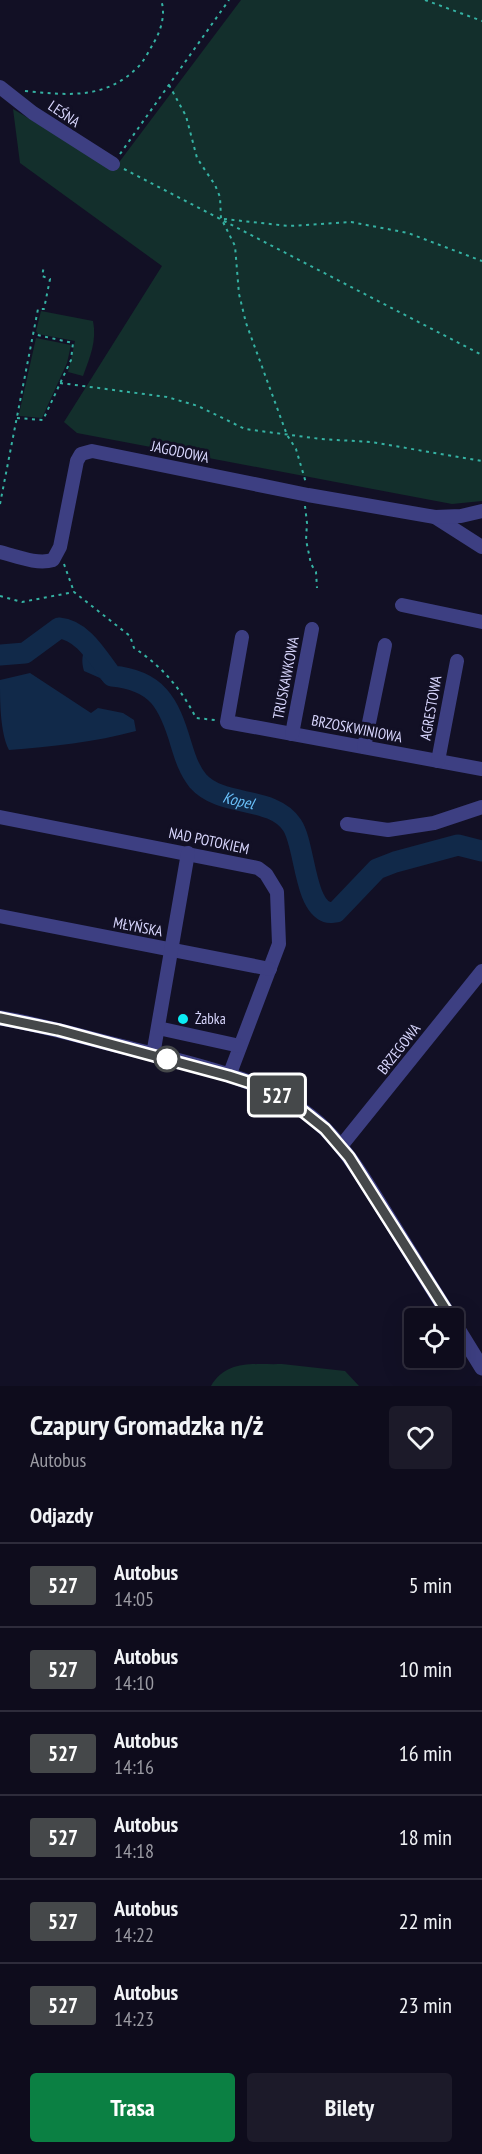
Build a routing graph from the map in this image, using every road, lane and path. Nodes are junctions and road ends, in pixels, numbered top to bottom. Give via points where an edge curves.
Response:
1 (160, 0) edge
2 (229, 0) edge
3 (425, 0) edge
4 (482, 21) edge
5 (169, 85) junction
6 (6, 91) edge
7 (113, 164) junction
8 (221, 218) junction
9 (482, 261) edge
10 (44, 266) dead end
11 (33, 334) junction
12 (482, 355) edge
13 (60, 383) junction
14 (17, 417) junction
15 (287, 435) junction
16 (482, 461) edge
17 (308, 495) junction
18 (0, 504) edge
19 (482, 511) edge
20 (435, 517) junction
21 (482, 547) edge
22 (0, 552) edge
23 (57, 555) junction
24 (317, 588) dead end
25 (74, 592) junction
26 (0, 596) edge
27 (402, 605) dead end
28 (482, 622) edge
29 (312, 629) dead end
30 (242, 638) dead end
31 (385, 645) dead end
32 (457, 661) dead end
33 (227, 722) junction
34 (292, 734) junction
35 (364, 747) junction
36 (438, 761) junction
37 (482, 769) edge
38 (482, 807) edge
39 (0, 817) edge
40 (347, 824) dead end
41 (188, 853) junction
42 (0, 916) edge
43 (171, 950) junction
44 (270, 969) junction
45 (482, 970) edge
46 (0, 1018) edge
47 (158, 1028) junction
48 (240, 1046) junction
49 (153, 1054) junction
50 (229, 1076) junction
51 (341, 1146) junction
52 (444, 1308) edge
53 (464, 1339) edge
54 (482, 1368) edge

1 - 6 path via 160,32 140,66 113,87 71,96
2 - 5 path
3 - 4 path
5 - 7 path
5 - 8 path via 186,116 197,158 220,197
6 - 7 street, LEŚNA via 43,120
7 - 8 path
8 - 9 path via 289,226 351,222 408,234
8 - 12 path
8 - 15 path via 235,246 246,323
10 - 11 path via 42,276 50,279 44,309 38,309
11 - 13 path via 73,343
11 - 14 path
13 - 14 path via 44,420
13 - 15 path via 167,397 198,406 245,429
14 - 18 path
15 - 16 path via 371,442
15 - 17 path via 296,449
17 - 20 street, JAGODOWA
17 - 23 street, JAGODOWA via 86,452 75,467
17 - 24 path via 304,506 306,540
19 - 20 street
20 - 21 street
22 - 23 street via 47,562
23 - 25 path
25 - 26 path via 22,602
25 - 33 path via 130,636 134,648 150,658 185,695 196,718
27 - 28 street
29 - 34 street, TRUSKAWKOWA
30 - 33 street
31 - 35 street
32 - 36 street, AGRESTOWA
33 - 34 street, BRZOSKWINIOWA
34 - 35 street, BRZOSKWINIOWA
35 - 36 street, BRZOSKWINIOWA
36 - 37 street, BRZOSKWINIOWA
38 - 40 street via 434,823 388,830
39 - 41 street, NAD POTOKIEM
41 - 43 street
41 - 44 street, NAD POTOKIEM via 258,868 271,881 277,892 279,944
42 - 43 street, MŁYŃSKA
43 - 44 street, MŁYŃSKA
43 - 47 street
44 - 48 street, NAD POTOKIEM
45 - 51 street, BRZEGOWA
46 - 49 street
47 - 48 street
47 - 49 street
48 - 50 street, NAD POTOKIEM
49 - 50 street
50 - 51 street via 260,1086 295,1105
51 - 52 street
53 - 54 street

